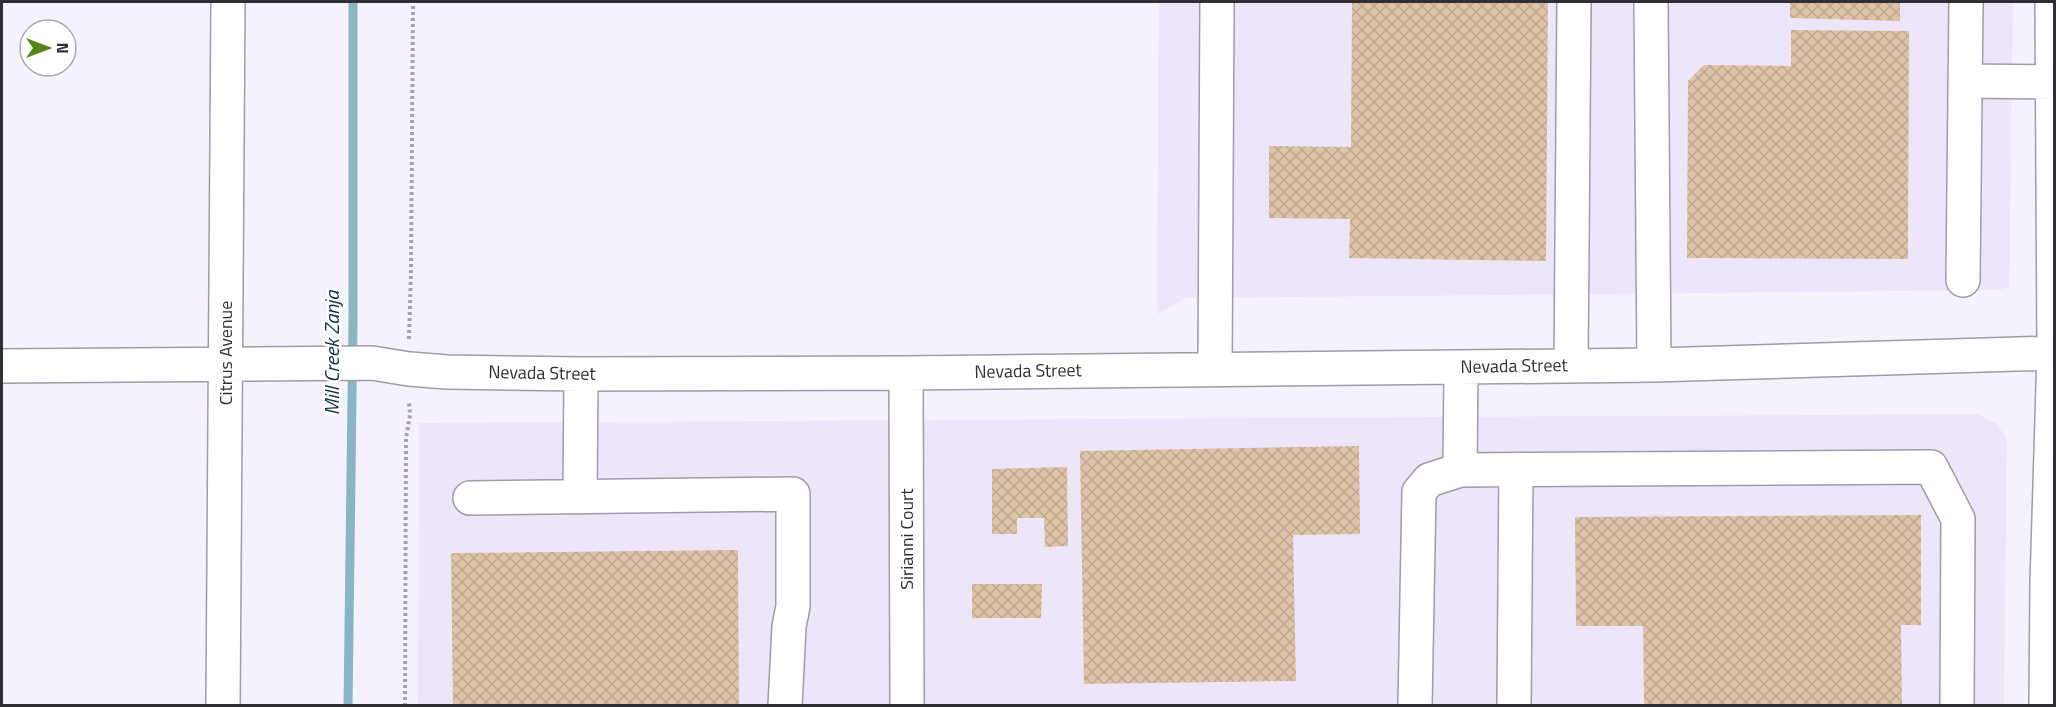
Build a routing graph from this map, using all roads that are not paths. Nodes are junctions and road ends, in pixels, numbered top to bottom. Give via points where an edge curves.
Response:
1 (228, 2) edge
2 (1217, 2) edge
3 (1574, 2) edge
4 (1651, 2) edge
5 (1966, 2) edge
6 (2052, 2) edge
7 (1965, 81) junction
8 (2052, 82) junction
9 (1963, 280) dead end
10 (2054, 352) edge
11 (226, 364) junction
12 (1654, 365) junction
13 (2, 366) edge
14 (1571, 366) junction
15 (1461, 367) junction
16 (1215, 369) junction
17 (906, 373) junction
18 (581, 374) junction
19 (1460, 470) junction
20 (1516, 470) junction
21 (580, 497) junction
22 (470, 498) dead end
23 (2051, 584) edge
24 (223, 705) edge
25 (785, 705) edge
26 (907, 705) edge
27 (1415, 705) edge
28 (1514, 705) edge
29 (1958, 705) edge
30 (2046, 705) edge

1 - 11 street, Citrus Avenue
2 - 16 street
3 - 14 street
4 - 12 street
5 - 7 street
6 - 8 street
7 - 8 street
7 - 9 street
8 - 10 street
10 - 12 street, Nevada Street
10 - 23 street
11 - 13 street, Nevada Street
11 - 18 street, Nevada Street via 372,363 447,372
11 - 24 street, Citrus Avenue
12 - 14 street, Nevada Street
14 - 15 street, Nevada Street
15 - 16 street, Nevada Street
15 - 19 street
16 - 17 street, Nevada Street
17 - 18 street, Nevada Street
17 - 26 street, Sirianni Court
18 - 21 street
19 - 20 street
19 - 27 street via 1429,480 1419,492
20 - 28 street
20 - 29 street via 1931,467 1958,519
21 - 22 street
21 - 25 street via 793,494 793,606
23 - 30 street

